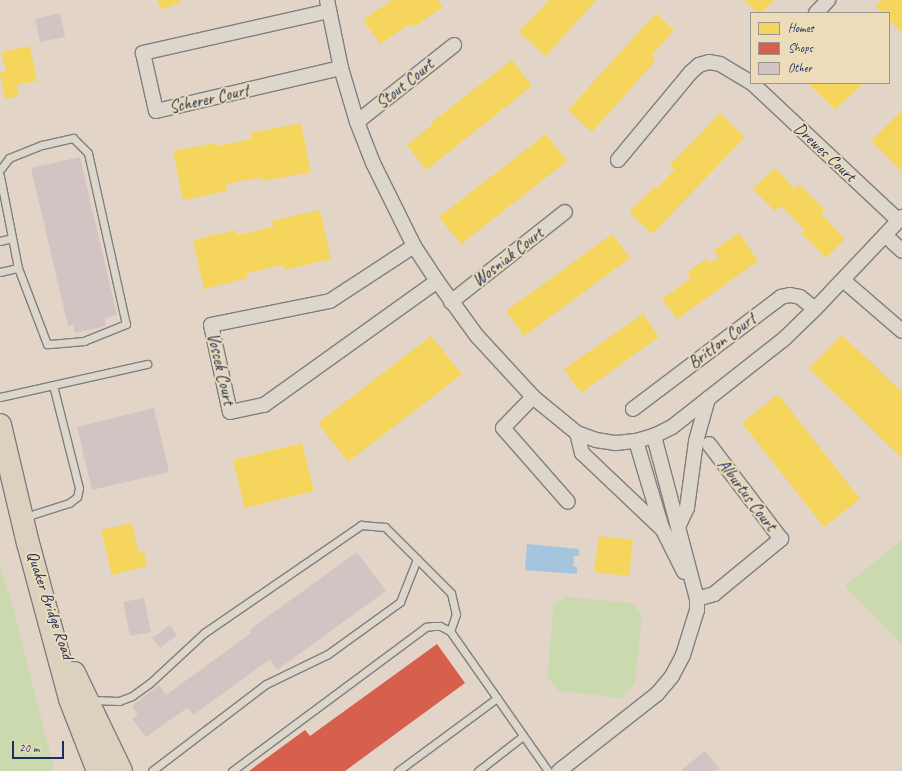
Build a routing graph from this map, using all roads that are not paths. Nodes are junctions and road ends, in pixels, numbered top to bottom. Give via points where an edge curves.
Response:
1 (828, 0) edge
2 (328, 6) edge
3 (817, 12) edge
4 (454, 45) dead end
5 (341, 68) junction
6 (750, 82) edge
7 (754, 84) edge
8 (357, 122) junction
9 (618, 160) dead end
10 (0, 170) edge
11 (0, 176) edge
12 (565, 212) dead end
13 (900, 218) edge
14 (885, 235) junction
15 (12, 238) junction
16 (0, 241) edge
17 (414, 246) junction
18 (902, 251) edge
19 (18, 268) junction
20 (0, 272) edge
21 (843, 280) junction
22 (437, 281) junction
23 (451, 302) junction
24 (815, 309) junction
25 (902, 331) edge
26 (147, 364) dead end
27 (53, 385) junction
28 (533, 396) junction
29 (0, 397) edge
30 (708, 399) junction
31 (633, 409) dead end
32 (0, 425) edge
33 (576, 433) junction
34 (654, 436) junction
35 (636, 441) junction
36 (709, 444) dead end
37 (568, 502) dead end
38 (22, 518) junction
39 (678, 527) junction
40 (663, 531) junction
41 (28, 543) junction
42 (418, 559) junction
43 (697, 599) junction
44 (450, 631) junction
45 (497, 698) junction
46 (87, 700) junction
47 (523, 736) junction
48 (98, 771) edge
49 (121, 771) edge
50 (152, 771) edge
51 (232, 771) edge
52 (398, 771) edge
53 (478, 771) edge
54 (548, 771) edge
55 (559, 771) edge

1 - 3 street
2 - 5 street
2 - 5 street, Scherer Court via 143,53 156,111
4 - 8 street, Stout Court
5 - 8 street
6 - 9 street, Drewes Court via 720,64 709,62 699,65
7 - 13 street, Drewes Court
8 - 17 street via 376,170
10 - 19 lane via 9,158 42,145 73,138 88,153 126,324 84,341 47,344
11 - 15 lane
12 - 23 street, Wosniak Court
13 - 14 street
14 - 18 street
14 - 21 street
15 - 16 lane
15 - 19 lane
17 - 22 street
17 - 22 street, Voscek Court via 330,300 211,325 230,412 264,405
19 - 20 lane
21 - 24 street
21 - 25 street
22 - 23 street
23 - 28 street via 477,336
24 - 30 street via 784,339
24 - 31 street, Britton Court via 800,297 781,297
26 - 27 lane
27 - 29 lane
27 - 38 lane via 79,488 77,497 69,504
28 - 33 street
28 - 37 street via 504,428
30 - 34 street via 672,427
30 - 39 street via 696,441 687,508
32 - 38 main road
33 - 35 street via 616,443
33 - 40 street via 582,453
34 - 35 street
34 - 39 street
35 - 40 street
36 - 43 street, Alburtus Court via 781,539 714,594
38 - 41 main road
39 - 43 street
40 - 43 street
41 - 46 main road, Quaker Bridge Road via 54,625
41 - 48 main road, Quaker Bridge Road via 70,699
42 - 44 lane via 450,593 456,614
42 - 46 lane via 385,527 361,525 204,633 150,684 132,696 119,701
42 - 50 lane via 400,602 328,654 266,684
43 - 55 street via 697,610 683,655 672,676 657,694
44 - 45 lane
44 - 51 lane via 440,626 426,627
45 - 47 lane
45 - 52 lane
46 - 49 main road, Quaker Bridge Road
47 - 53 lane
47 - 54 lane

